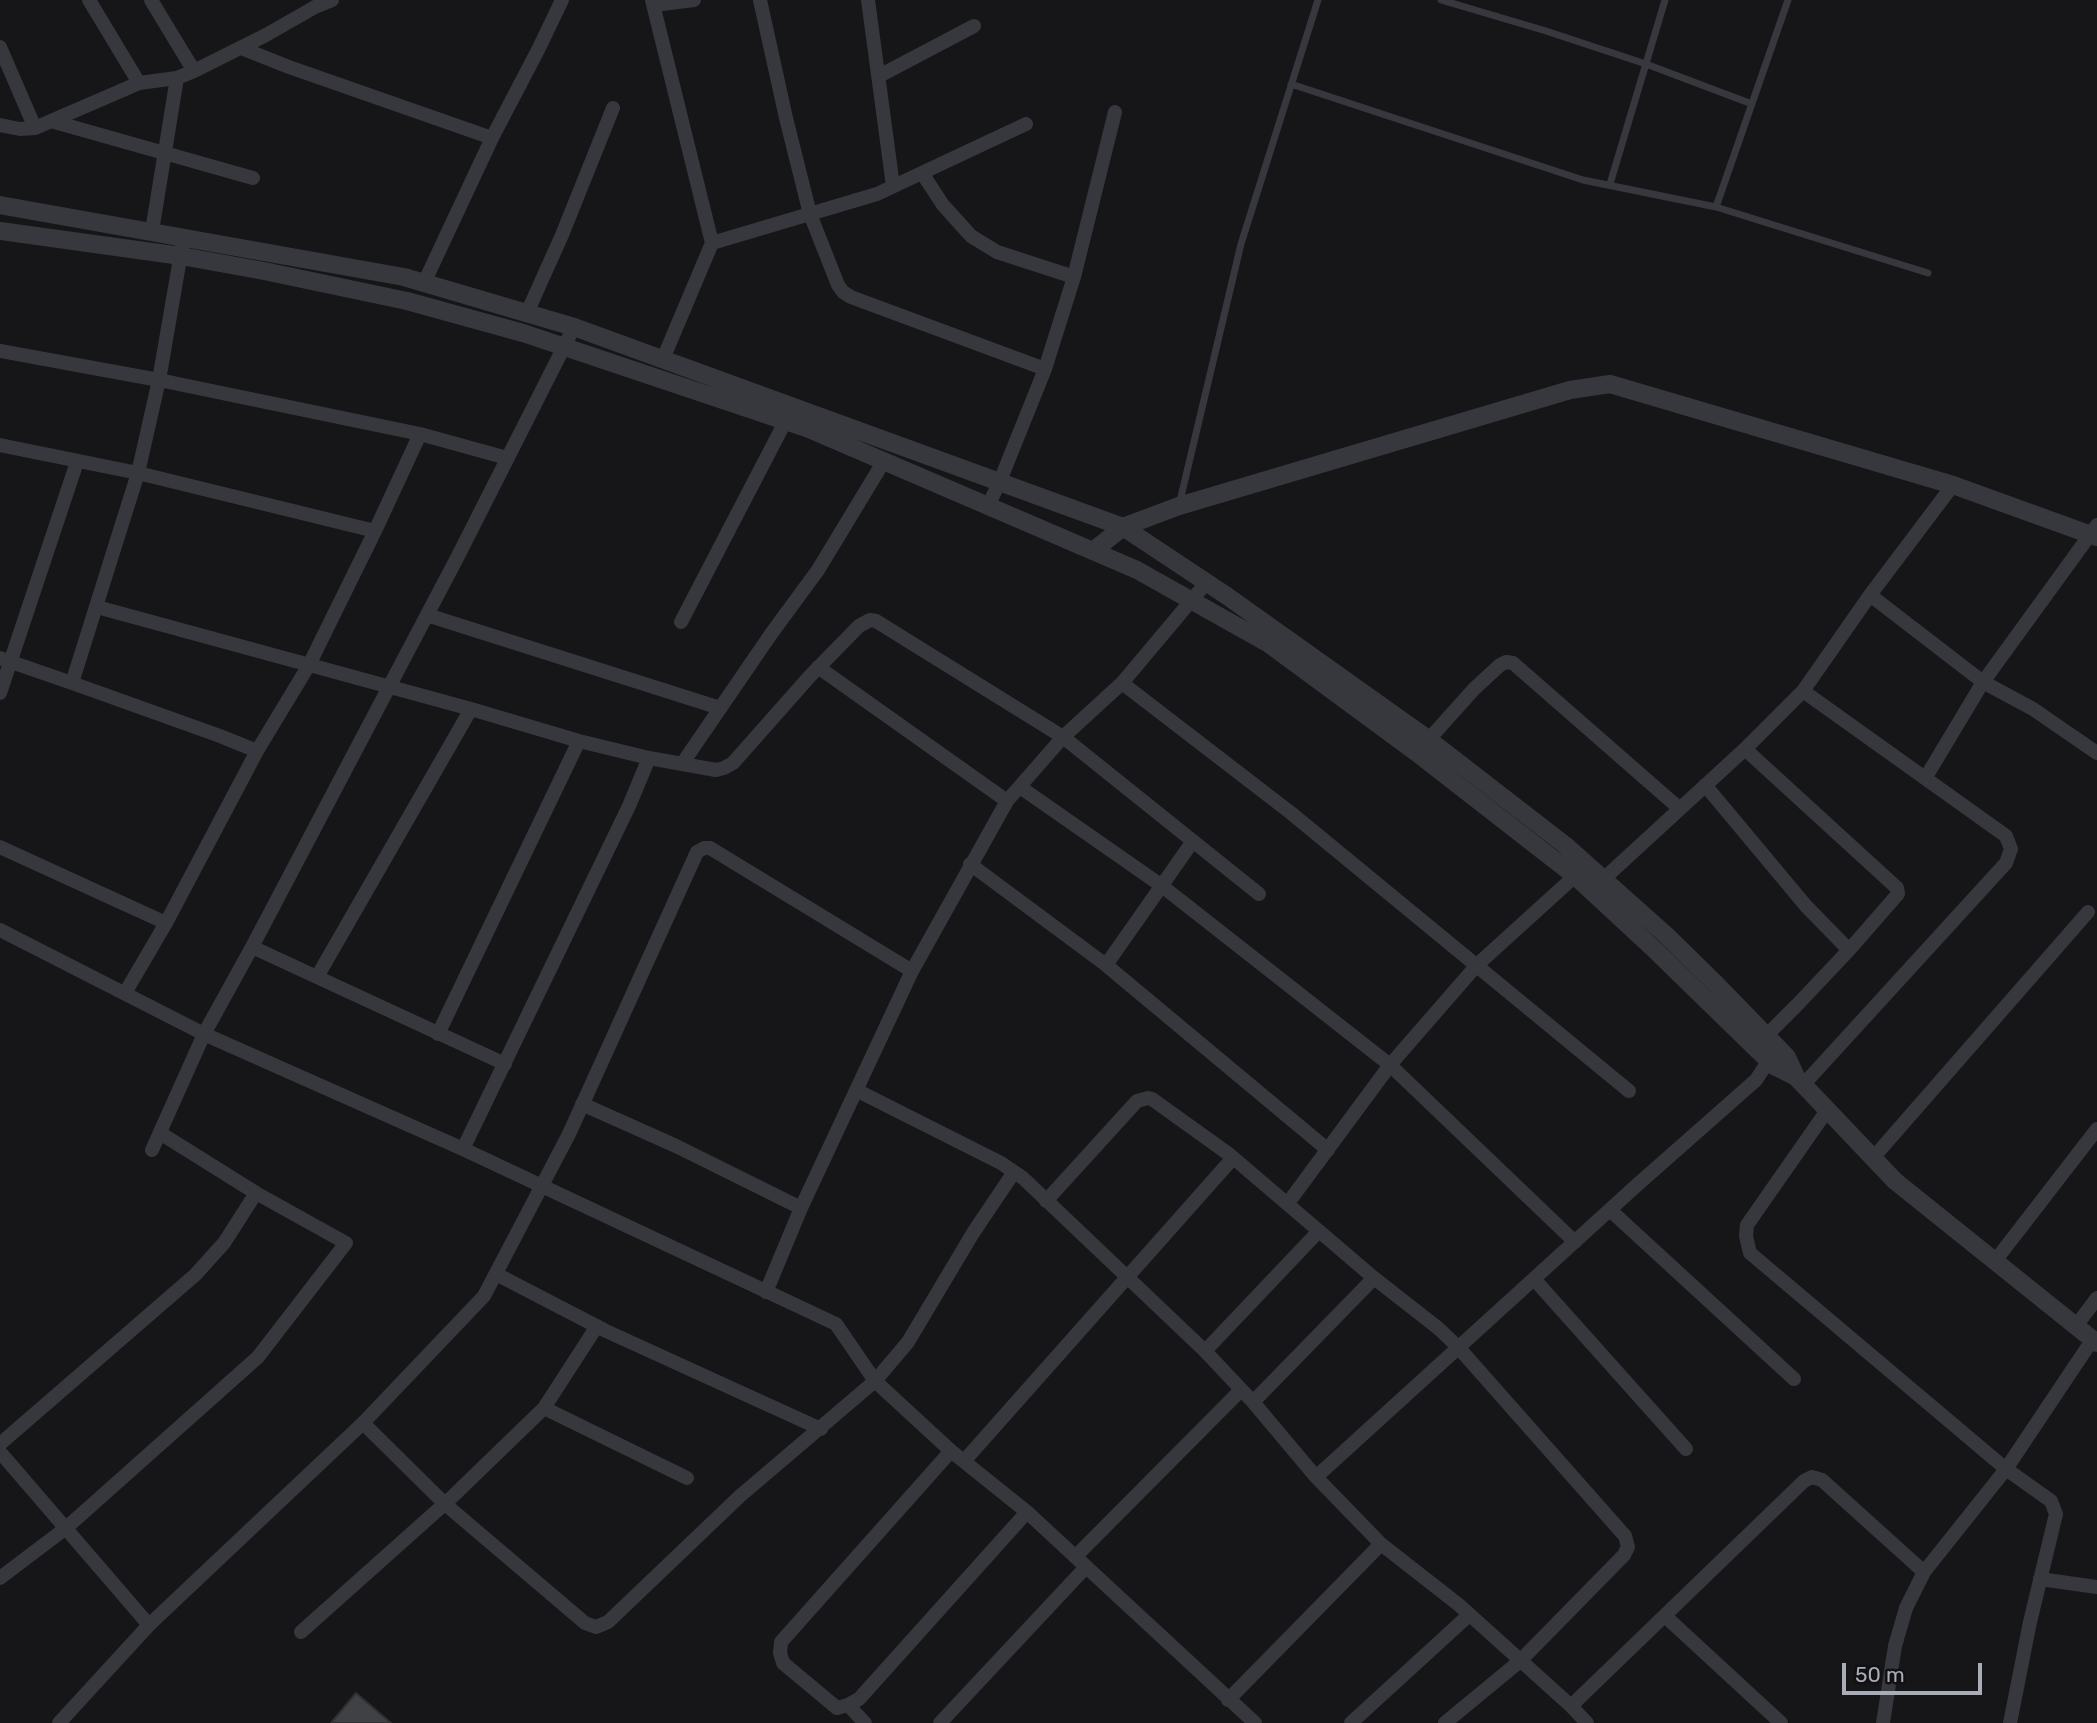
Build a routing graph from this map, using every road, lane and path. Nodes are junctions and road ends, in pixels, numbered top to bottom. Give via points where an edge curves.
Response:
1 (89, 0) edge
2 (151, 0) edge
3 (332, 0) edge
4 (562, 0) edge
5 (694, 0) edge
6 (760, 0) edge
7 (868, 0) edge
8 (1318, 0) edge
9 (1441, 0) edge
10 (1665, 0) edge
11 (1788, 0) edge
12 (653, 3) edge
13 (313, 4) edge
14 (974, 26) dead end
15 (241, 48) junction
16 (2, 58) edge
17 (1646, 65) junction
18 (194, 71) junction
19 (879, 76) junction
20 (177, 78) junction
21 (139, 83) junction
22 (1291, 83) junction
23 (1752, 104) junction
24 (613, 108) dead end
25 (1115, 112) dead end
26 (51, 121) junction
27 (1026, 124) dead end
28 (0, 125) edge
29 (35, 128) junction
30 (492, 138) junction
31 (165, 152) junction
32 (922, 173) junction
33 (253, 178) dead end
34 (1610, 184) junction
35 (893, 186) junction
36 (0, 205) edge
37 (1716, 207) junction
38 (810, 214) junction
39 (0, 231) edge
40 (152, 231) junction
41 (183, 237) junction
42 (712, 243) junction
43 (181, 256) junction
44 (1928, 273) dead end
45 (1074, 277) junction
46 (424, 283) junction
47 (527, 313) junction
48 (574, 327) junction
49 (564, 347) junction
50 (0, 351) edge
51 (663, 359) junction
52 (1045, 369) junction
53 (159, 380) junction
54 (785, 422) junction
55 (420, 434) junction
56 (0, 444) edge
57 (507, 458) junction
58 (884, 461) junction
59 (77, 462) junction
60 (138, 474) junction
61 (1000, 481) junction
62 (1954, 485) junction
63 (988, 506) junction
64 (1179, 506) junction
65 (1123, 527) junction
66 (375, 531) junction
67 (2095, 532) edge
68 (1093, 551) junction
69 (1206, 583) junction
70 (1870, 595) junction
71 (1191, 600) junction
72 (97, 607) junction
73 (427, 615) junction
74 (681, 622) dead end
75 (5, 660) edge
76 (309, 664) junction
77 (818, 667) junction
78 (72, 682) junction
79 (1983, 682) junction
80 (1122, 683) junction
81 (389, 687) junction
82 (1803, 691) junction
83 (0, 693) edge
84 (720, 708) junction
85 (471, 709) junction
86 (1063, 737) junction
87 (579, 741) junction
88 (1422, 746) junction
89 (1745, 749) junction
90 (257, 751) junction
91 (2097, 753) edge
92 (649, 758) junction
93 (682, 764) junction
94 (1926, 777) junction
95 (1705, 785) junction
96 (1020, 787) junction
97 (1007, 801) junction
98 (1680, 809) junction
99 (1193, 841) junction
100 (0, 846) edge
101 (970, 864) junction
102 (1574, 876) junction
103 (1597, 885) junction
104 (1161, 886) junction
105 (1259, 894) dead end
106 (2088, 912) dead end
107 (166, 923) junction
108 (0, 930) edge
109 (252, 947) junction
110 (1849, 950) junction
111 (1106, 965) junction
112 (1477, 965) junction
113 (912, 971) junction
114 (317, 976) junction
115 (125, 993) junction
116 (204, 1034) junction
117 (438, 1034) junction
118 (1767, 1035) junction
119 (1769, 1060) junction
120 (505, 1065) junction
121 (1390, 1066) junction
122 (1800, 1081) junction
123 (856, 1090) junction
124 (1629, 1091) dead end
125 (582, 1104) junction
126 (1828, 1109) junction
127 (2097, 1129) edge
128 (160, 1133) junction
129 (463, 1149) junction
130 (152, 1150) dead end
131 (1328, 1150) junction
132 (1233, 1157) junction
133 (1873, 1157) junction
134 (1014, 1172) junction
135 (542, 1187) junction
136 (256, 1193) junction
137 (1046, 1201) junction
138 (1288, 1203) junction
139 (801, 1208) junction
140 (1610, 1210) junction
141 (1318, 1232) junction
142 (1575, 1242) junction
143 (1995, 1261) junction
144 (496, 1274) junction
145 (1128, 1278) junction
146 (1374, 1278) junction
147 (1534, 1279) junction
148 (766, 1292) junction
149 (2097, 1298) edge
150 (597, 1326) junction
151 (2076, 1326) junction
152 (2095, 1341) edge
153 (1458, 1347) junction
154 (1205, 1351) junction
155 (1794, 1379) dead end
156 (875, 1381) junction
157 (1241, 1390) junction
158 (1252, 1402) junction
159 (544, 1408) junction
160 (363, 1423) junction
161 (821, 1429) junction
162 (0, 1444) edge
163 (1686, 1449) dead end
164 (951, 1451) junction
165 (0, 1452) edge
166 (965, 1460) junction
167 (2007, 1469) junction
168 (1316, 1477) junction
169 (687, 1478) dead end
170 (445, 1504) junction
171 (1027, 1512) junction
172 (66, 1528) junction
173 (1381, 1544) junction
174 (1081, 1562) junction
175 (1924, 1572) junction
176 (0, 1578) edge
177 (2040, 1578) junction
178 (2097, 1587) edge
179 (1469, 1615) junction
180 (1665, 1616) junction
181 (149, 1625) junction
182 (301, 1632) dead end
183 (1520, 1661) junction
184 (1228, 1700) junction
185 (848, 1705) junction
186 (1571, 1706) junction
187 (59, 1723) edge
188 (865, 1723) edge
189 (940, 1723) edge
190 (1255, 1723) edge
191 (1351, 1723) edge
192 (1445, 1723) edge
193 (1587, 1723) edge
194 (1781, 1723) edge
195 (1883, 1723) edge
196 (2010, 1723) edge

1 - 21 street
2 - 18 street
3 - 13 street
4 - 30 street
5 - 12 street
6 - 38 street
7 - 19 street
8 - 22 lane
9 - 17 lane
10 - 17 lane
11 - 23 lane
12 - 42 street
13 - 15 street
14 - 19 street
15 - 18 street
15 - 30 street
16 - 29 street
17 - 23 lane
17 - 34 lane
18 - 20 street
19 - 35 street
20 - 21 street
20 - 31 street
21 - 26 street
22 - 34 lane via 1583,180
22 - 64 lane via 1241,244
23 - 37 lane
24 - 47 street
25 - 45 street
26 - 29 street
26 - 31 street
27 - 32 street
28 - 29 street
30 - 46 street
31 - 33 street
31 - 40 street
32 - 35 street
32 - 45 street via 971,236 997,252
34 - 37 lane
35 - 38 street
36 - 40 street
37 - 44 lane
38 - 42 street
38 - 52 street via 843,292
39 - 43 street
40 - 41 street
41 - 43 street
41 - 46 street
42 - 51 street
43 - 49 street via 407,301
43 - 53 street
45 - 52 street
46 - 47 street
47 - 48 street
48 - 49 street
48 - 51 street
49 - 54 street
49 - 57 street
50 - 53 street
51 - 61 street
52 - 61 street
53 - 55 street
53 - 60 street
54 - 58 street
54 - 74 street
55 - 57 street
55 - 66 street
56 - 59 street
57 - 73 street
58 - 63 street
58 - 84 street via 818,570
59 - 60 street
59 - 75 street
60 - 66 street
60 - 72 street
61 - 63 street
61 - 65 street
62 - 64 street via 1611,384 1570,390
62 - 67 street
62 - 70 street
63 - 68 street
64 - 65 street
65 - 68 street
65 - 69 street
66 - 76 street
67 - 79 street
68 - 71 street
69 - 71 street
69 - 88 street
70 - 79 street
70 - 82 street
71 - 80 street
71 - 88 street via 1269,644
72 - 76 street
72 - 78 street
73 - 81 street
73 - 84 street
75 - 78 street
75 - 83 street
76 - 81 street
76 - 90 street
77 - 86 street via 859,626 876,621
77 - 93 street via 733,762 716,770
77 - 97 street
78 - 90 street
79 - 91 street via 2033,709
79 - 94 street
80 - 86 street
80 - 112 street
81 - 85 street
81 - 109 street
82 - 89 street
82 - 94 street
84 - 93 street
85 - 87 street
85 - 114 street
86 - 96 street
86 - 99 street
87 - 92 street
87 - 117 street
88 - 98 street via 1500,665 1513,663
88 - 102 street
88 - 103 street via 1565,845
89 - 95 street
89 - 110 street via 1897,888 1896,897
90 - 107 street
92 - 93 street
92 - 120 street
94 - 122 street via 2006,836 2009,856
95 - 98 street
95 - 110 street
96 - 97 street
96 - 104 street
97 - 101 street
98 - 103 street
99 - 104 street
99 - 105 street
100 - 107 street
101 - 111 street
101 - 113 street
102 - 103 street
102 - 112 street
103 - 118 street via 1667,936
103 - 119 street
104 - 111 street
104 - 121 street
106 - 133 street
107 - 115 street
108 - 115 street
109 - 114 street
109 - 116 street
110 - 118 street
111 - 131 street
112 - 121 street
112 - 124 street
113 - 123 street
113 - 125 street via 704,848 697,852
114 - 117 street
115 - 116 street
116 - 128 street
116 - 129 street
117 - 120 street
118 - 122 street
119 - 122 street
119 - 140 street via 1756,1080
120 - 129 street
121 - 131 street
121 - 142 street
122 - 126 street
123 - 134 street
123 - 139 street
125 - 135 street
125 - 139 street
126 - 133 street
126 - 167 street via 1747,1225 1750,1253
127 - 143 street
128 - 130 street
128 - 136 street
129 - 135 street
131 - 138 street
132 - 137 street via 1152,1100 1142,1099
132 - 138 street
132 - 145 street
133 - 143 street via 1895,1181
134 - 137 street
134 - 156 street via 908,1342
135 - 144 street
135 - 148 street
136 - 162 street via 224,1243 195,1275
136 - 172 street via 346,1243 258,1357
137 - 145 street
138 - 141 street
139 - 148 street
140 - 142 street
140 - 155 street
141 - 146 street
141 - 154 street
142 - 147 street
143 - 151 street
144 - 150 street
144 - 160 street via 484,1296
145 - 154 street
145 - 166 street
146 - 153 street
146 - 158 street
147 - 153 street
147 - 163 street
148 - 156 street via 836,1324
149 - 151 street
150 - 159 street
150 - 161 street
151 - 152 street
152 - 167 street
153 - 168 street
153 - 183 street via 1625,1536 1628,1547
154 - 157 street
156 - 161 street
156 - 164 street
157 - 158 street
157 - 174 street
158 - 168 street
159 - 169 street
159 - 170 street
160 - 170 street
160 - 181 street
161 - 170 street via 740,1496 608,1622 596,1627 585,1623
164 - 166 street
164 - 185 street via 780,1642 783,1663 837,1708
165 - 172 street
166 - 171 street
167 - 175 street
167 - 177 street via 2055,1506
168 - 173 street
170 - 182 street
171 - 174 street
171 - 185 street via 859,1699
172 - 176 street
172 - 181 street
173 - 179 street
173 - 184 street
174 - 184 street
174 - 189 street
175 - 180 street via 1822,1480 1812,1477
175 - 195 street via 1906,1608 1895,1646
177 - 178 street
177 - 196 street
179 - 183 street
179 - 191 street
180 - 186 street
180 - 194 street
181 - 187 street
183 - 186 street
183 - 192 street
184 - 190 street
185 - 188 street
186 - 193 street

